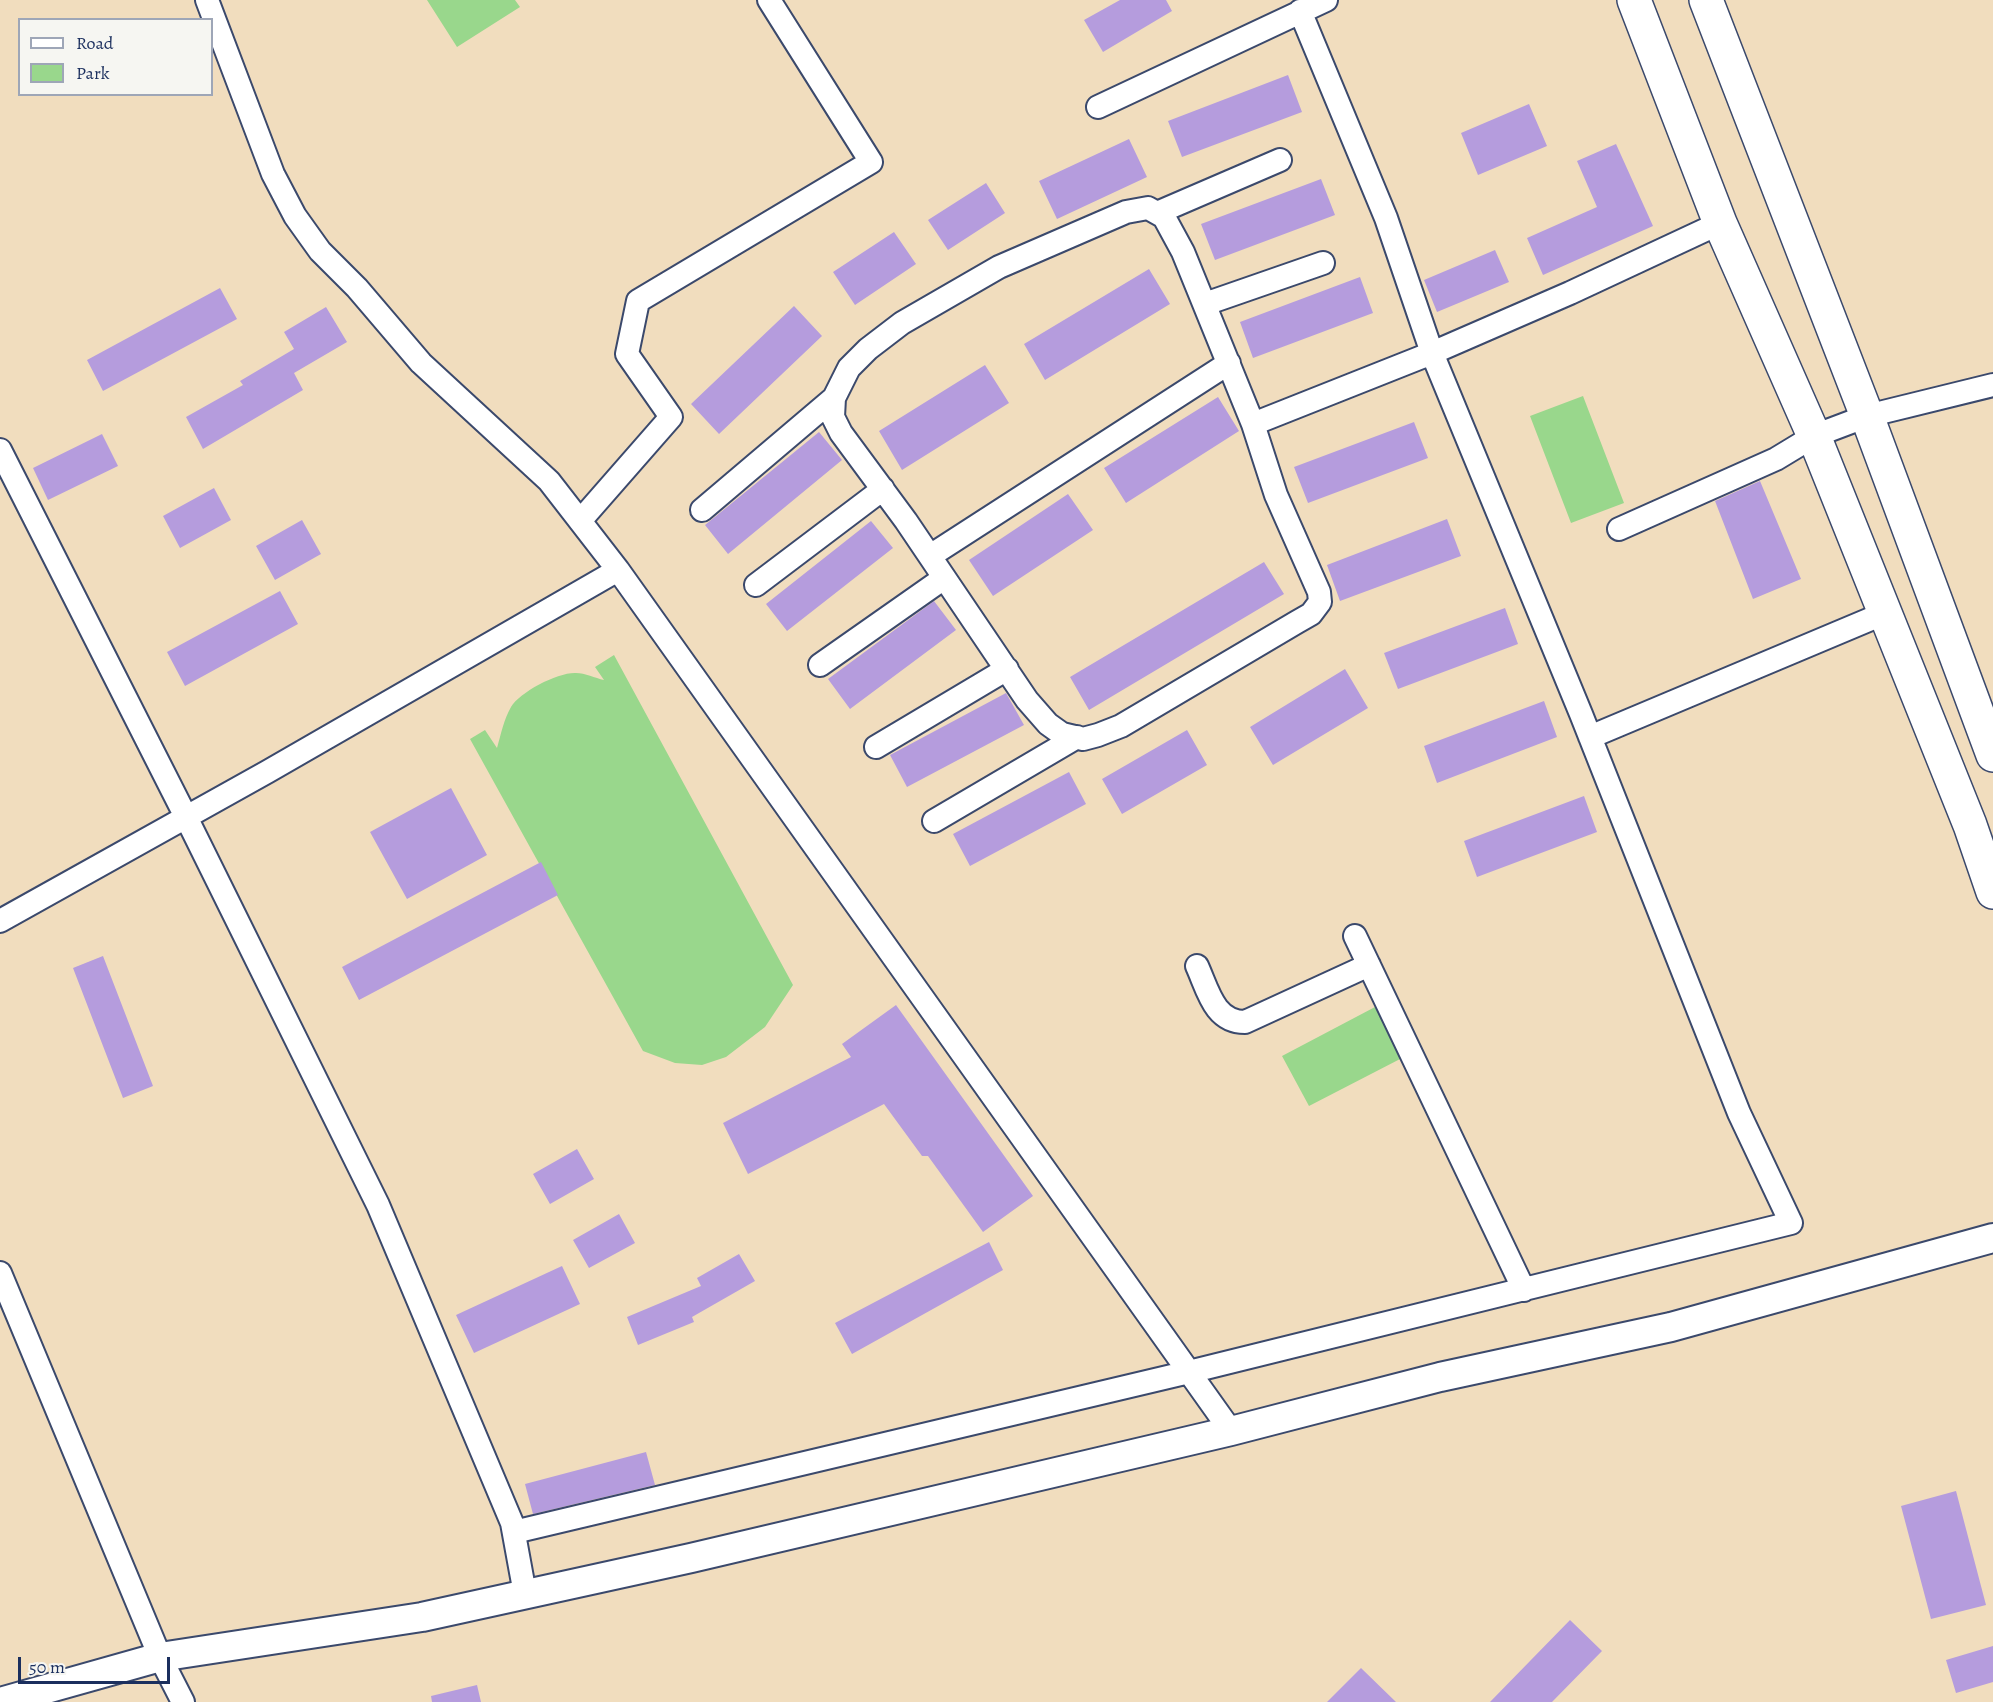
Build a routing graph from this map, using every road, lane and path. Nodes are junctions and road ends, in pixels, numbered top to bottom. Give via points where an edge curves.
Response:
1 (207, 0) edge
2 (769, 0) edge
3 (1326, 0) edge
4 (1634, 0) edge
5 (1706, 0) edge
6 (1300, 11) junction
7 (1098, 107) dead end
8 (1280, 160) dead end
9 (1157, 213) junction
10 (1720, 223) junction
11 (1323, 263) dead end
12 (1205, 304) junction
13 (1432, 352) junction
14 (1229, 363) junction
15 (1993, 385) edge
16 (834, 398) junction
17 (1867, 416) junction
18 (1253, 423) junction
19 (1814, 436) junction
20 (0, 450) edge
21 (883, 489) junction
22 (702, 510) dead end
23 (580, 521) junction
24 (1619, 529) dead end
25 (930, 556) junction
26 (618, 570) junction
27 (944, 578) junction
28 (756, 585) dead end
29 (1885, 613) junction
30 (820, 665) dead end
31 (1007, 669) junction
32 (1077, 737) junction
33 (1590, 737) junction
34 (876, 747) dead end
35 (1993, 755) edge
36 (186, 817) junction
37 (934, 821) dead end
38 (1993, 892) edge
39 (0, 921) edge
40 (1355, 936) dead end
41 (1369, 965) junction
42 (1197, 966) dead end
43 (1993, 1238) edge
44 (0, 1273) edge
45 (1524, 1290) junction
46 (1189, 1372) junction
47 (1231, 1431) junction
48 (514, 1532) junction
49 (525, 1594) junction
50 (160, 1657) junction
51 (0, 1702) edge
52 (183, 1702) edge

1 - 23 street via 273,174 295,216 321,251 421,363 549,481
2 - 23 street via 871,162 638,301 627,354 671,417
3 - 6 street
4 - 10 main road
5 - 17 main road
6 - 7 street
6 - 13 street via 1386,218
8 - 9 street
9 - 12 street via 1164,217 1183,252
9 - 16 street via 1148,208 1126,212 999,267 902,323 868,349 849,368
10 - 13 street
10 - 19 main road
11 - 12 street
12 - 14 street
13 - 18 street
13 - 33 street
14 - 18 street
14 - 25 street
15 - 17 street
16 - 21 street via 833,417 841,433
16 - 22 street
17 - 19 street
17 - 35 main road
18 - 32 street via 1276,495 1320,602 1311,614 1121,726 1098,735
19 - 24 street via 1776,459
19 - 29 main road
20 - 36 street
21 - 25 street
21 - 28 street
23 - 26 street
25 - 27 street
26 - 36 street
26 - 46 street
27 - 30 street
27 - 31 street
29 - 33 street
29 - 38 main road
31 - 32 street via 1048,724 1062,734
31 - 34 street
32 - 37 street
33 - 45 street via 1739,1113 1791,1223
36 - 39 street
36 - 48 street via 378,1205
40 - 41 street
41 - 42 street via 1245,1022 1224,1017
41 - 45 street
43 - 47 street via 1671,1327 1440,1377
44 - 50 street
45 - 46 street
46 - 47 street
46 - 48 street
47 - 49 street
48 - 49 street
49 - 50 street via 422,1617
50 - 51 street
50 - 52 street

